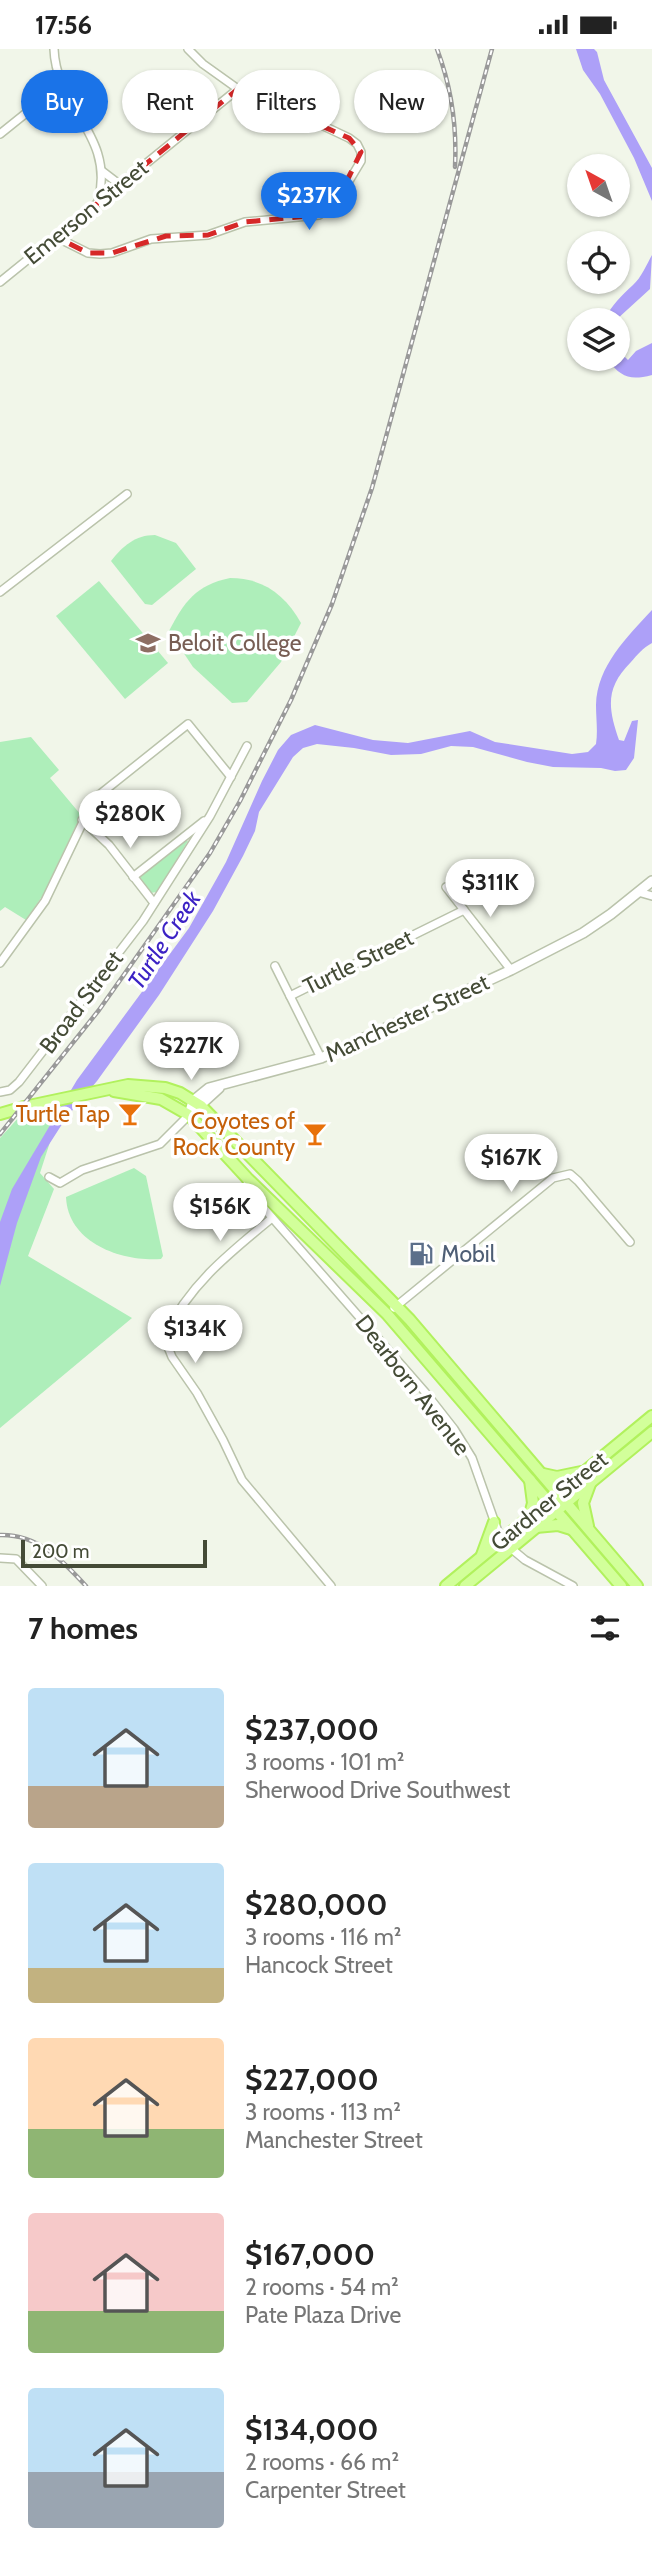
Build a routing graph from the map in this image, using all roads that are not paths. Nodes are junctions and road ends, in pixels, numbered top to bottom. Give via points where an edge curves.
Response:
1 (54, 49) edge
2 (188, 49) edge
3 (58, 70) edge
4 (232, 85) edge
5 (232, 94) edge
6 (21, 115) edge
7 (2, 129) edge
8 (90, 133) edge
9 (338, 133) edge
10 (102, 171) junction
11 (119, 184) junction
12 (98, 203) junction
13 (56, 237) junction
14 (0, 282) edge
15 (127, 494) dead end
16 (0, 592) edge
17 (247, 746) dead end
18 (231, 777) junction
19 (210, 816) junction
20 (82, 820) junction
21 (133, 877) junction
22 (652, 881) edge
23 (446, 887) dead end
24 (638, 892) junction
25 (652, 895) edge
26 (154, 904) junction
27 (464, 910) junction
28 (0, 963) edge
29 (275, 966) dead end
30 (511, 970) junction
31 (290, 996) junction
32 (321, 1058) junction
33 (0, 1091) edge
34 (100, 1091) junction
35 (197, 1104) junction
36 (0, 1114) edge
37 (189, 1115) junction
38 (49, 1177) dead end
39 (247, 1178) junction
40 (272, 1218) junction
41 (630, 1243) dead end
42 (396, 1306) junction
43 (387, 1314) junction
44 (652, 1416) edge
45 (652, 1432) edge
46 (587, 1469) junction
47 (542, 1474) junction
48 (530, 1480) junction
49 (591, 1482) junction
50 (557, 1502) junction
51 (529, 1518) junction
52 (493, 1519) junction
53 (518, 1527) junction
54 (536, 1527) junction
55 (588, 1528) junction
56 (572, 1529) junction
57 (501, 1540) junction
58 (510, 1549) junction
59 (481, 1556) junction
60 (3, 1558) edge
61 (42, 1586) edge
62 (331, 1586) edge
63 (446, 1586) edge
64 (465, 1586) edge
65 (573, 1586) edge
66 (621, 1586) edge
67 (637, 1586) edge

1 - 3 street
2 - 4 street
5 - 11 street, Emerson Street
6 - 7 street
8 - 10 street
9 - 13 street via 357,144 361,162 337,201 319,215 245,222 208,235 151,239 112,253 88,253
10 - 11 street
10 - 12 street
11 - 12 street, Emerson Street
12 - 13 street, Emerson Street
13 - 14 street, Emerson Street
15 - 16 street
17 - 18 street, Broad Street
18 - 19 street, Broad Street
18 - 20 street via 188,725 101,792
19 - 21 street
19 - 26 street, Broad Street
20 - 21 street
20 - 28 street via 45,901
21 - 26 street
22 - 24 street, Manchester Street
23 - 27 street
24 - 25 street
24 - 30 street, Manchester Street via 583,933
26 - 33 street, Broad Street via 19,1082
27 - 30 street
27 - 31 street, Turtle Street
29 - 31 street
30 - 32 street, Manchester Street
31 - 32 street
32 - 35 street, Manchester Street via 224,1083
34 - 35 main road via 156,1086
34 - 36 main road
34 - 37 main road via 161,1099
35 - 37 street, Manchester Street
35 - 42 main road
37 - 38 street via 160,1144 82,1170 60,1183
37 - 39 main road
39 - 40 street, Dearborn Avenue via 248,1190
39 - 43 main road
40 - 52 street, Dearborn Avenue via 454,1429 472,1458
40 - 62 street via 201,1279 164,1337 242,1481
41 - 42 street via 578,1181 570,1174 560,1175
42 - 43 street
42 - 47 main road
43 - 48 main road
44 - 46 main road, Gardner Street
45 - 49 main road, Gardner Street
46 - 47 main road via 561,1477
46 - 50 main road, Gardner Street
47 - 50 main road
48 - 50 main road
48 - 51 main road via 533,1503
49 - 50 main road, Gardner Street
49 - 55 main road via 583,1503
50 - 51 main road, Gardner Street
50 - 54 main road, Gardner Street
50 - 55 main road
50 - 56 main road
51 - 53 main road, Gardner Street
52 - 53 main road
52 - 57 street, Dearborn Avenue
52 - 59 main road
53 - 57 main road, Gardner Street
54 - 56 main road
54 - 58 main road, Gardner Street
55 - 67 main road
56 - 66 main road
57 - 58 street, Dearborn Avenue
57 - 59 main road, Gardner Street
58 - 64 main road, Gardner Street
58 - 65 street, Dearborn Avenue
59 - 63 main road, Gardner Street
60 - 61 street via 21,1562

